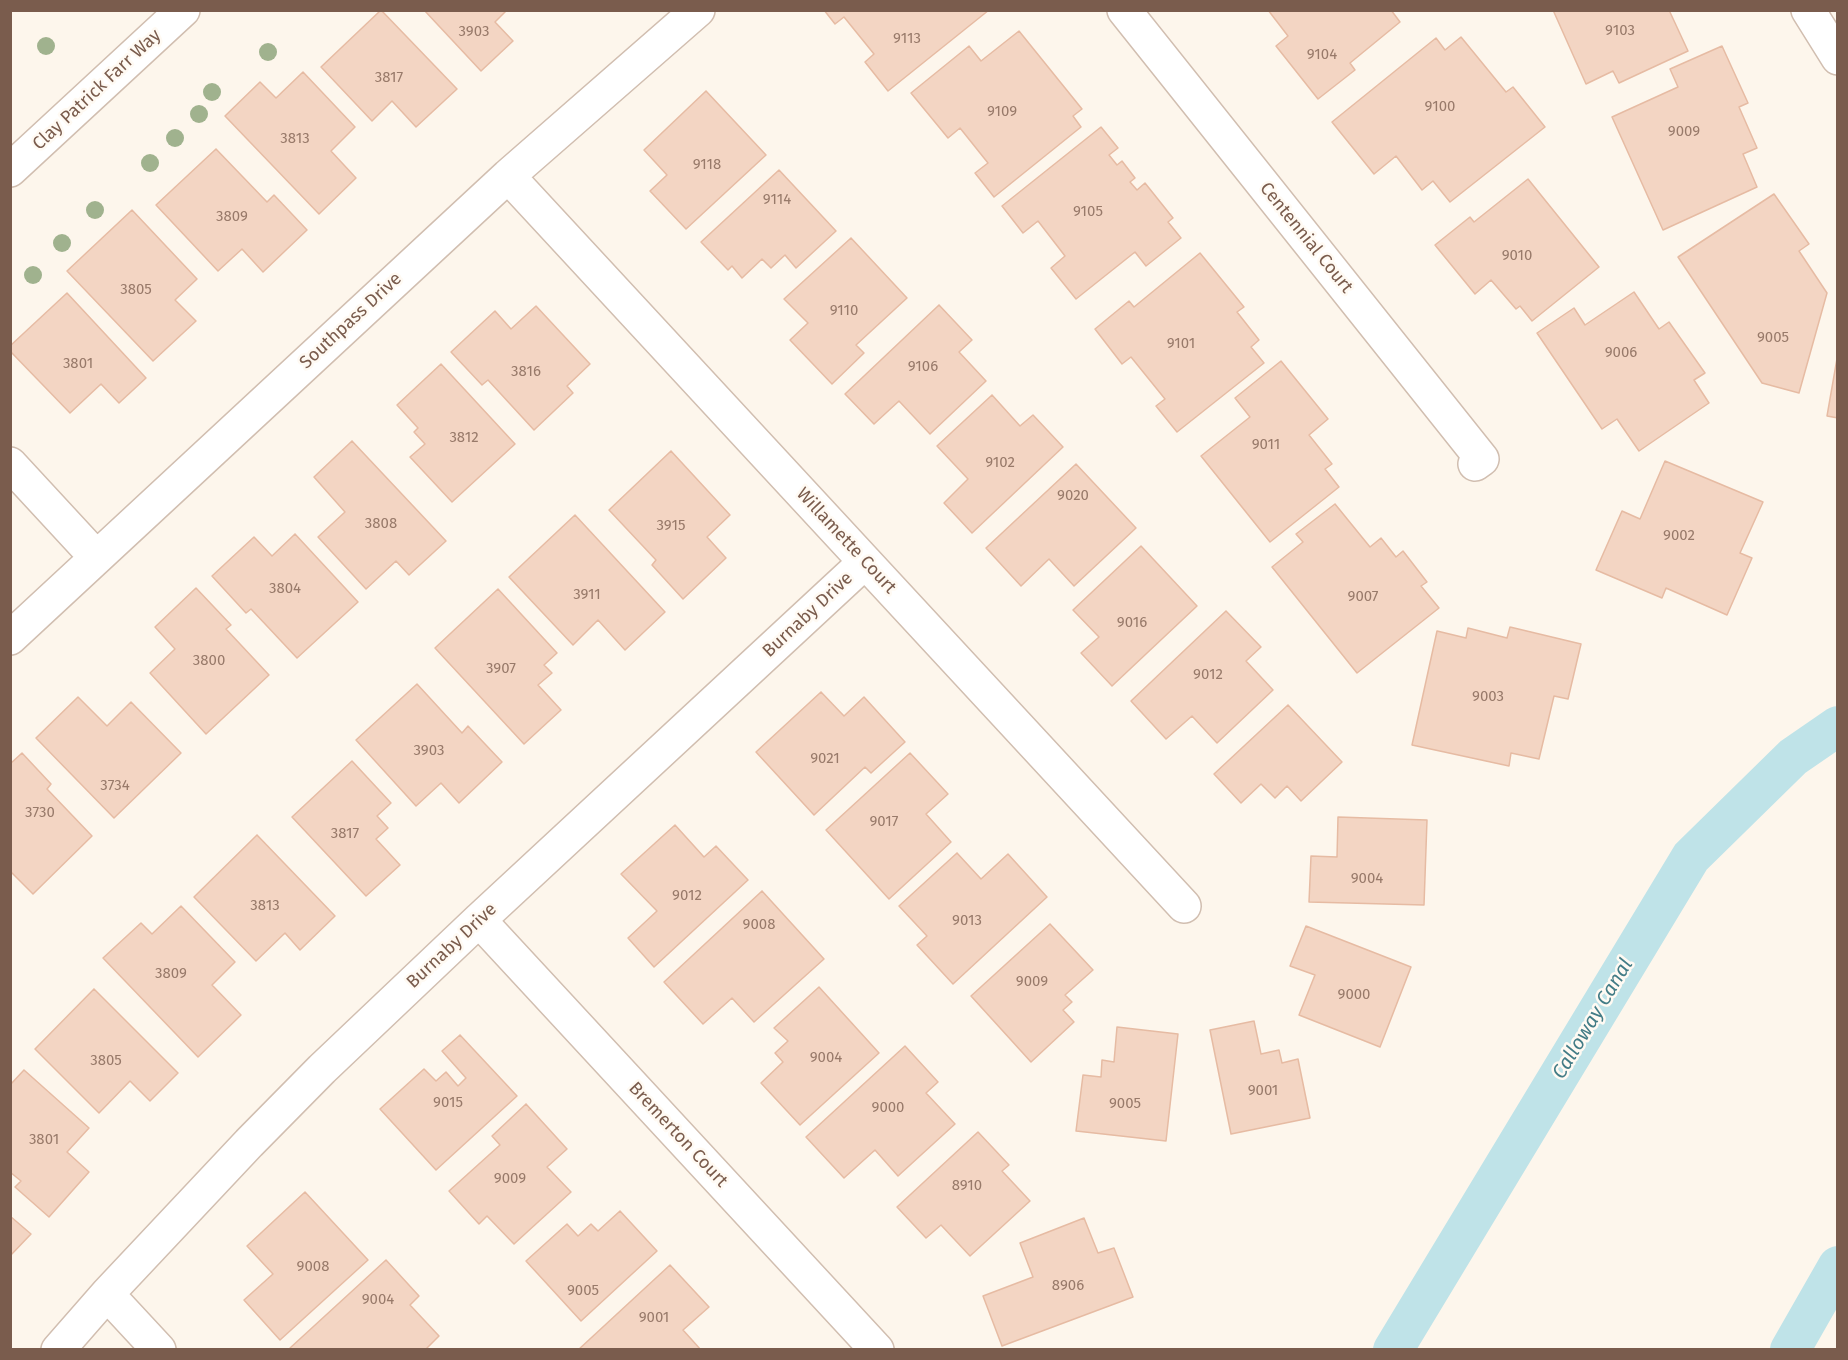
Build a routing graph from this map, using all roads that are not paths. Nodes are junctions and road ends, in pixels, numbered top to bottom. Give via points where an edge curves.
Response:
1 (183, 10) edge
2 (698, 10) edge
3 (1124, 10) edge
4 (1808, 10) edge
5 (1838, 58) edge
6 (10, 170) edge
7 (508, 176) junction
8 (10, 464) edge
9 (1476, 464) dead end
10 (96, 556) junction
11 (865, 562) junction
12 (10, 638) edge
13 (1184, 906) dead end
14 (479, 920) junction
15 (107, 1293) junction
16 (58, 1350) edge
17 (159, 1350) edge
18 (877, 1350) edge

1 - 6 street, Clay Patrick Farr Way
2 - 7 street, Southpass Drive
3 - 9 street, Centennial Court via 1482,459
4 - 5 street
7 - 10 street, Southpass Drive
7 - 11 street, Willamette Court
8 - 10 street
10 - 12 street, Southpass Drive
11 - 13 street, Willamette Court
11 - 14 street, Burnaby Drive
14 - 15 street, Burnaby Drive via 322,1069
14 - 18 street, Bremerton Court
15 - 16 street, Burnaby Drive
15 - 17 street

